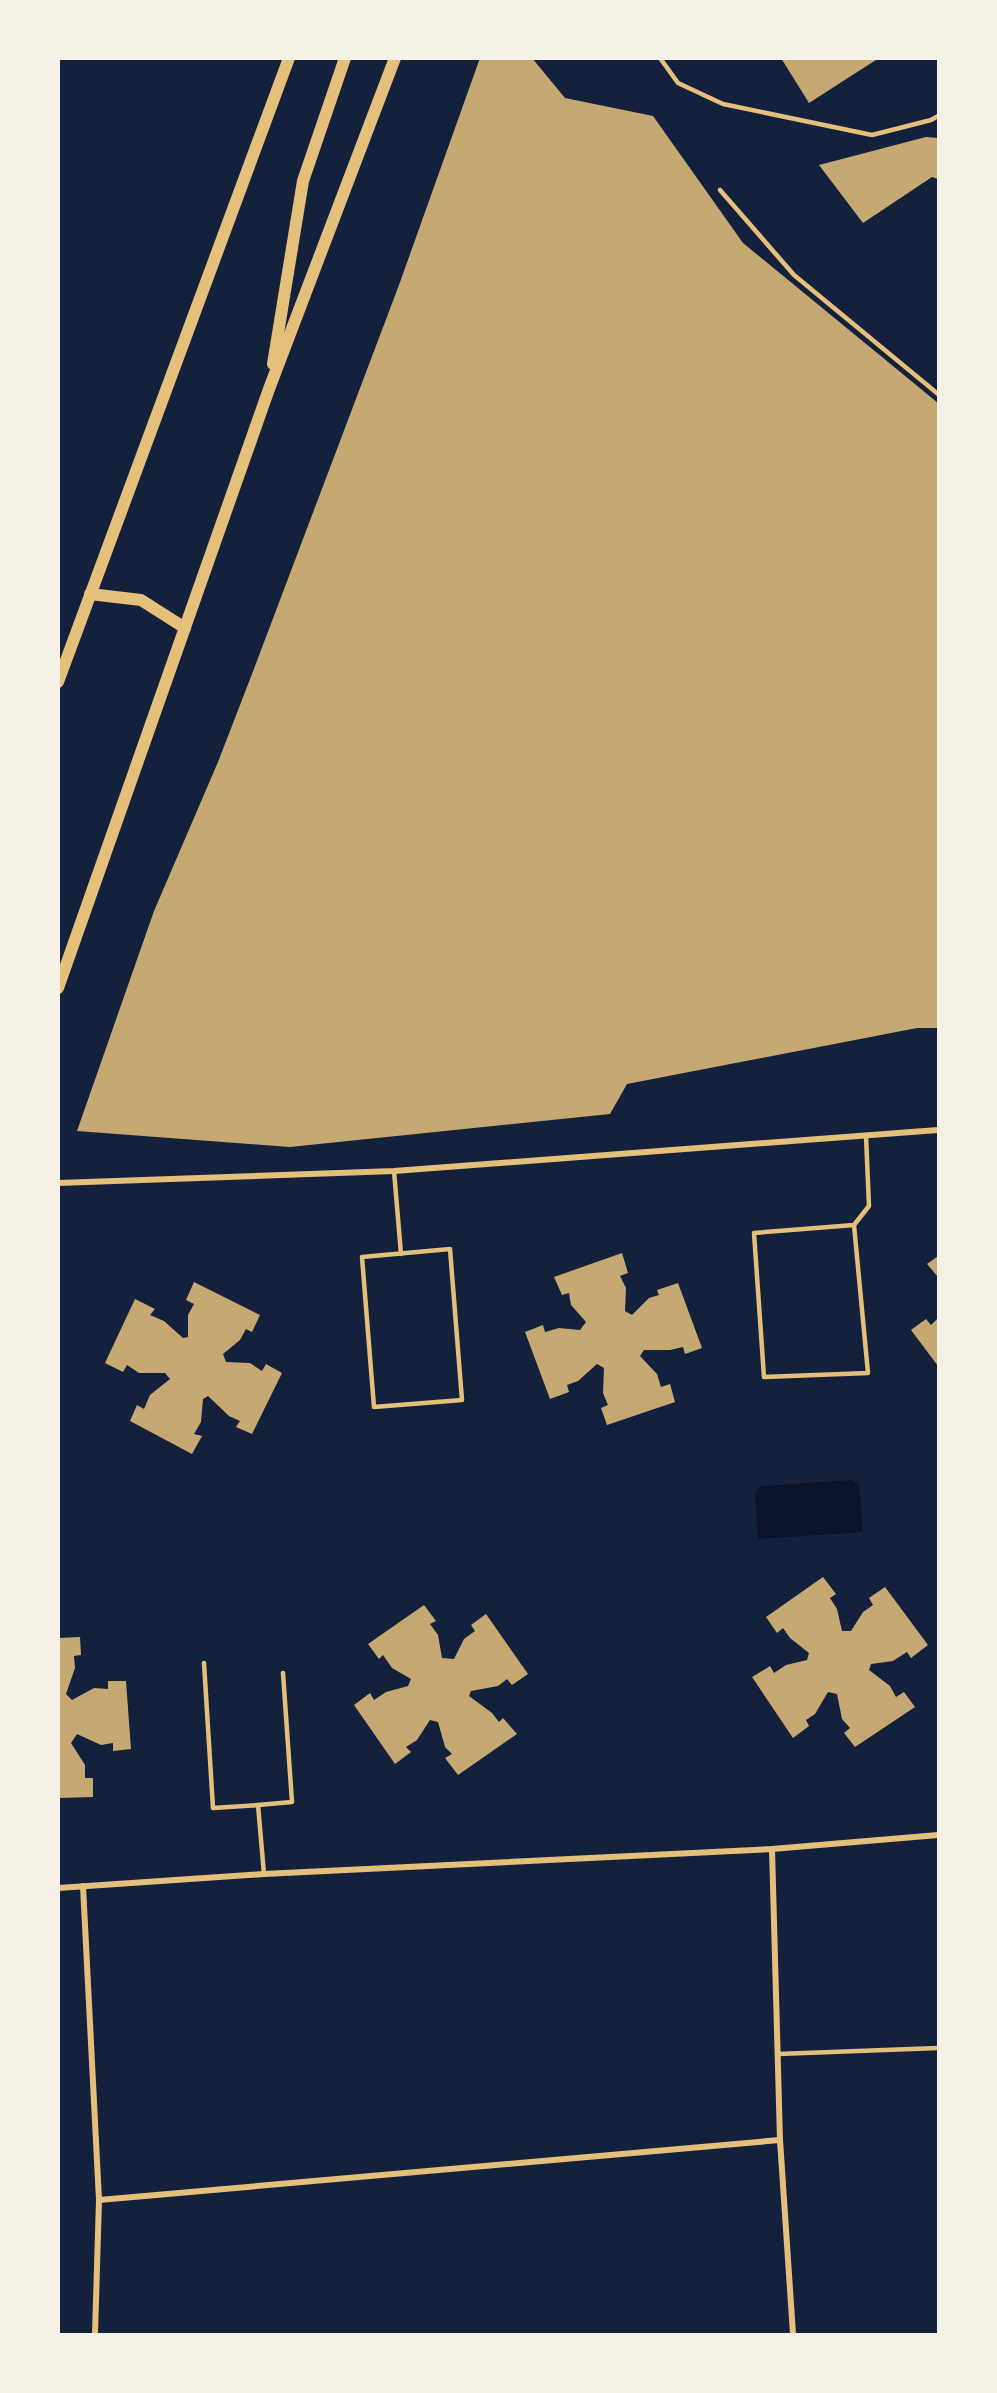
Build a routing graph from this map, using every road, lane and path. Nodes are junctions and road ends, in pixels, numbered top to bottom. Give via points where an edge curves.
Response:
1 (289, 58) edge
2 (345, 58) edge
3 (395, 58) edge
4 (660, 58) edge
5 (939, 116) edge
6 (720, 190) dead end
7 (269, 389) junction
8 (939, 394) edge
9 (90, 594) junction
10 (185, 628) junction
11 (58, 682) edge
12 (58, 988) edge
13 (939, 1130) edge
14 (866, 1136) junction
15 (394, 1171) junction
16 (58, 1183) edge
17 (854, 1225) junction
18 (401, 1254) junction
19 (204, 1664) dead end
20 (283, 1673) dead end
21 (258, 1805) junction
22 (939, 1834) edge
23 (772, 1849) junction
24 (264, 1874) junction
25 (83, 1886) junction
26 (58, 1888) edge
27 (939, 2048) edge
28 (778, 2054) junction
29 (780, 2140) junction
30 (99, 2200) junction
31 (95, 2334) edge
32 (793, 2334) edge

1 - 9 main road
2 - 7 main road via 303,181
3 - 7 main road
4 - 5 lane via 678,83 723,104 872,135
6 - 8 lane via 794,275
7 - 10 main road
9 - 10 main road via 141,600
9 - 11 main road
10 - 12 main road
13 - 14 street
14 - 15 street
14 - 17 lane via 868,1206
15 - 16 street
15 - 18 lane
17 - 17 lane via 868,1373 764,1377 754,1233
18 - 18 lane via 450,1249 462,1400 374,1407 362,1257
19 - 21 lane via 213,1808
20 - 21 lane via 292,1802
21 - 24 lane
22 - 23 street
23 - 24 street
23 - 28 street
24 - 25 street
25 - 26 street
25 - 30 street
27 - 28 lane
28 - 29 street
29 - 30 street
29 - 32 street
30 - 31 street

